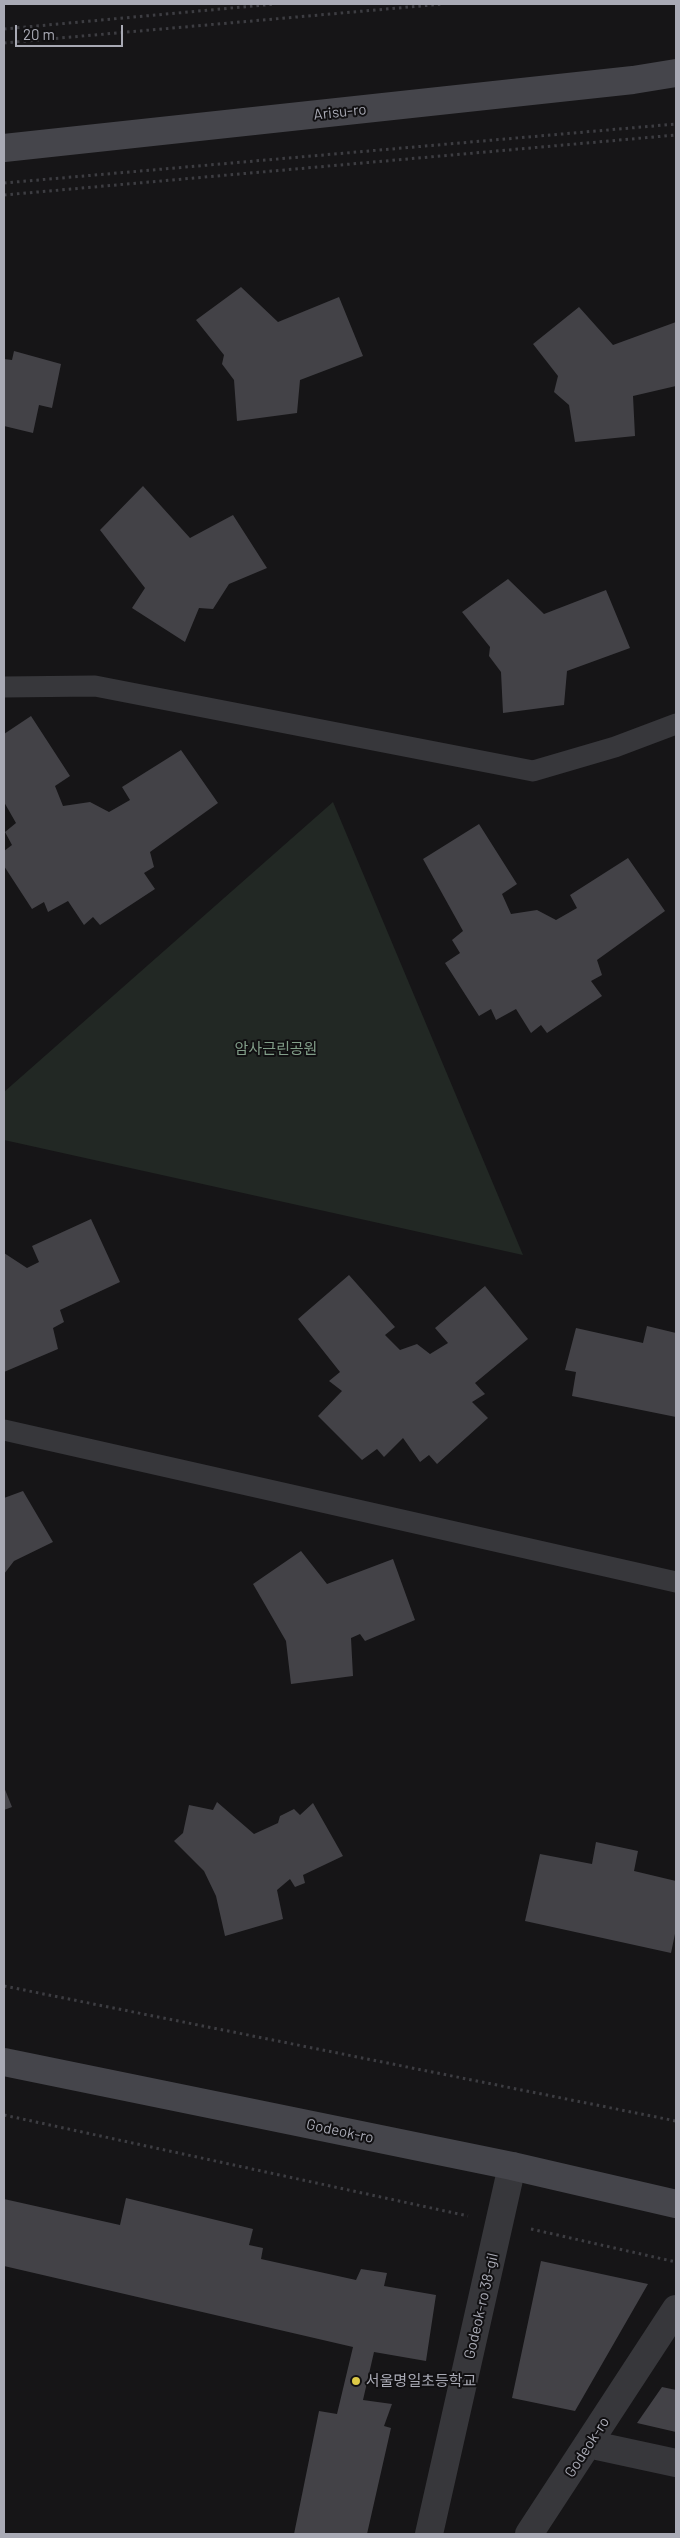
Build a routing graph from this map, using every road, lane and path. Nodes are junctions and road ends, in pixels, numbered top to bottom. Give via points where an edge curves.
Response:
1 (275, 4) edge
2 (443, 4) edge
3 (4, 29) edge
4 (4, 43) edge
5 (676, 73) edge
6 (676, 124) edge
7 (676, 135) edge
8 (4, 148) edge
9 (4, 183) edge
10 (4, 195) edge
11 (4, 687) edge
12 (676, 724) edge
13 (4, 1430) edge
14 (676, 1582) edge
15 (4, 1986) edge
16 (4, 2062) edge
17 (4, 2115) edge
18 (676, 2121) edge
19 (512, 2166) junction
20 (676, 2204) edge
21 (500, 2222) junction
22 (676, 2262) edge
23 (676, 2309) edge
24 (588, 2444) junction
25 (676, 2463) edge
26 (429, 2534) edge
27 (529, 2534) edge

1 - 3 path
2 - 4 path
5 - 8 main road, Arisu-ro
6 - 9 path
7 - 10 path
11 - 12 lane via 95,686 533,771 615,747
13 - 14 lane
15 - 18 path
16 - 19 main road, Godeok-ro
17 - 21 path
19 - 20 main road, Godeok-ro
19 - 21 street, Godeok-ro 38-gil
21 - 22 path
21 - 26 street, Godeok-ro 38-gil
23 - 24 street, Godeok-ro
24 - 25 street
24 - 27 street, Godeok-ro

